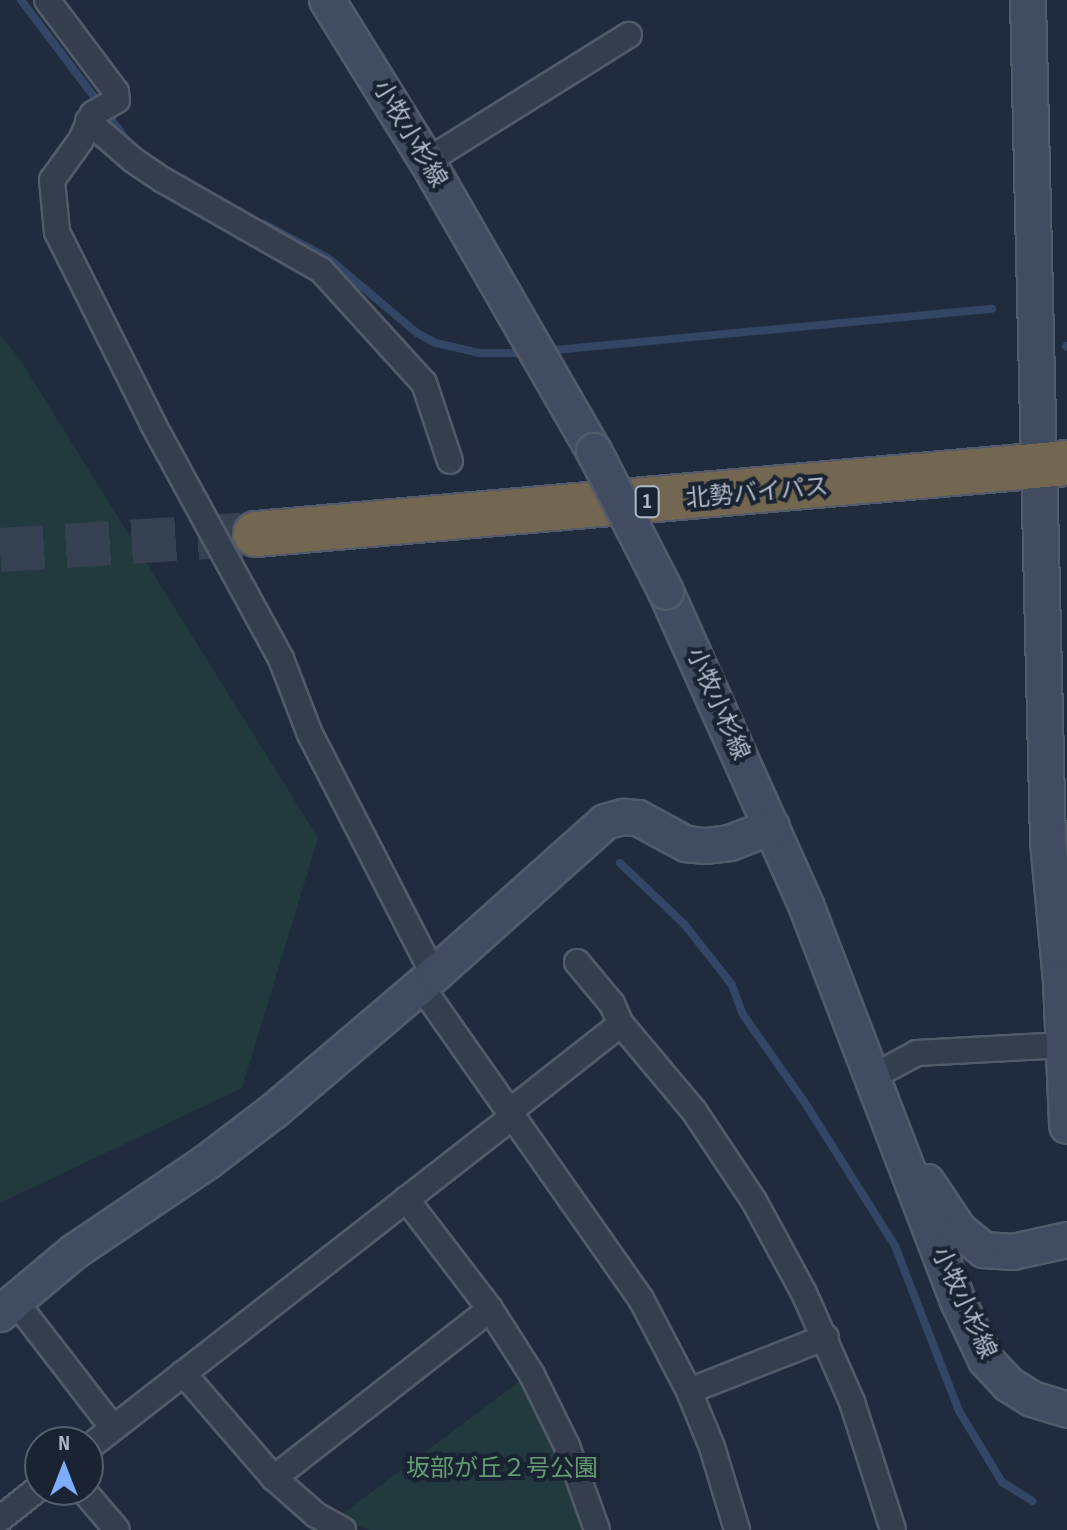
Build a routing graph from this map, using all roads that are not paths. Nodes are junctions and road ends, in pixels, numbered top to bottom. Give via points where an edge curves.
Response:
1 (47, 0) edge
2 (327, 0) edge
3 (1028, 0) edge
4 (629, 35) dead end
5 (90, 117) junction
6 (427, 161) junction
7 (450, 461) dead end
8 (1053, 465) edge
9 (256, 534) tunnel mouth
10 (772, 827) junction
11 (577, 962) dead end
12 (428, 981) junction
13 (621, 1024) junction
14 (1064, 1045) junction
15 (874, 1076) junction
16 (510, 1115) junction
17 (1067, 1126) edge
18 (895, 1136) junction
19 (406, 1199) junction
20 (1067, 1240) edge
21 (7, 1308) edge
22 (490, 1309) junction
23 (826, 1337) junction
24 (183, 1373) junction
25 (689, 1391) junction
26 (1067, 1410) edge
27 (113, 1428) junction
28 (104, 1435) edge
29 (274, 1478) junction
30 (24, 1500) edge
31 (97, 1506) edge
32 (0, 1519) edge
33 (117, 1530) edge
34 (343, 1530) edge
35 (597, 1530) edge
36 (737, 1530) edge
37 (893, 1530) edge

1 - 5 street via 116,92 117,100
2 - 6 street, 小牧小杉線
3 - 8 street
4 - 6 street
5 - 7 street via 133,160 163,180 321,270 424,383
5 - 12 street via 81,140 52,180 57,232 153,424 281,659 310,734
6 - 10 street, 小牧小杉線, bridge via 594,451 666,592
8 - 9 highway, 北勢バイパス / 1
8 - 14 street via 1048,841
10 - 12 street via 706,846 686,844 638,818 623,817 594,831
10 - 15 street, 小牧小杉線
11 - 13 street via 612,1004
12 - 16 street
12 - 21 street via 274,1111 74,1252
13 - 16 street
13 - 23 street via 694,1111 754,1201
14 - 15 street via 917,1053
14 - 17 street
15 - 18 street, 小牧小杉線
16 - 19 street
16 - 25 street via 615,1257
18 - 20 street via 959,1230 984,1250 1013,1252
18 - 26 street, 小牧小杉線 via 986,1360 1008,1384 1032,1399
19 - 22 street
19 - 24 street
21 - 27 street
22 - 29 street
22 - 35 street via 551,1411
23 - 25 street
23 - 37 street
24 - 27 street
24 - 29 street
25 - 36 street
27 - 28 street
29 - 34 street via 316,1515
30 - 32 street
31 - 33 street

